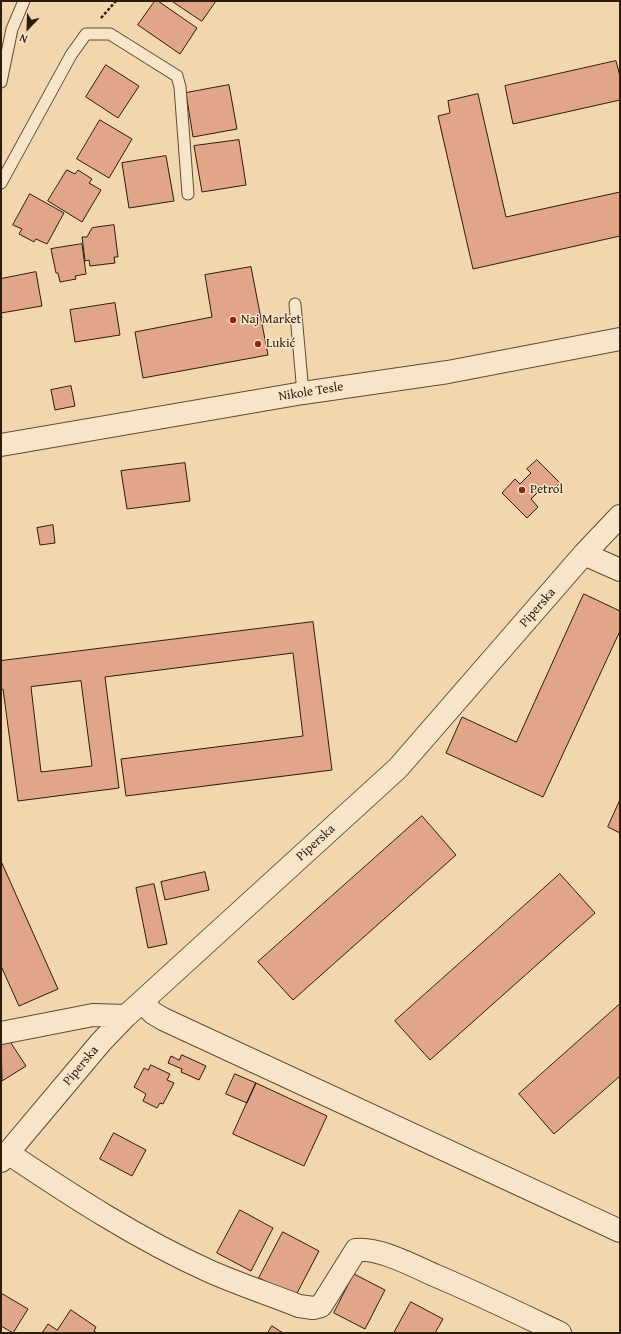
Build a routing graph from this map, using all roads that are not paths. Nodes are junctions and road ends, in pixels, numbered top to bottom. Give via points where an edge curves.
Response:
1 (24, 1) edge
2 (1, 82) edge
3 (1, 184) edge
4 (188, 194) dead end
5 (295, 304) dead end
6 (620, 339) edge
7 (303, 393) junction
8 (1, 444) edge
9 (620, 516) edge
10 (584, 554) junction
11 (620, 570) edge
12 (142, 1002) junction
13 (126, 1016) junction
14 (1, 1033) edge
15 (4, 1157) edge
16 (620, 1231) edge
17 (560, 1333) edge

1 - 2 lane via 12,29
3 - 4 lane via 71,55 86,34 110,34 177,76
5 - 7 lane
6 - 7 street, Nikole Tesle via 448,372
7 - 8 street, Nikole Tesle
9 - 10 street, Piperska
10 - 11 street
10 - 12 street, Piperska via 398,768
12 - 13 street, Piperska
12 - 16 street via 163,1019
13 - 14 street via 93,1015
13 - 15 street, Piperska
15 - 17 street via 152,1242 209,1271 299,1306 321,1306 356,1250 364,1249 407,1263 482,1295

